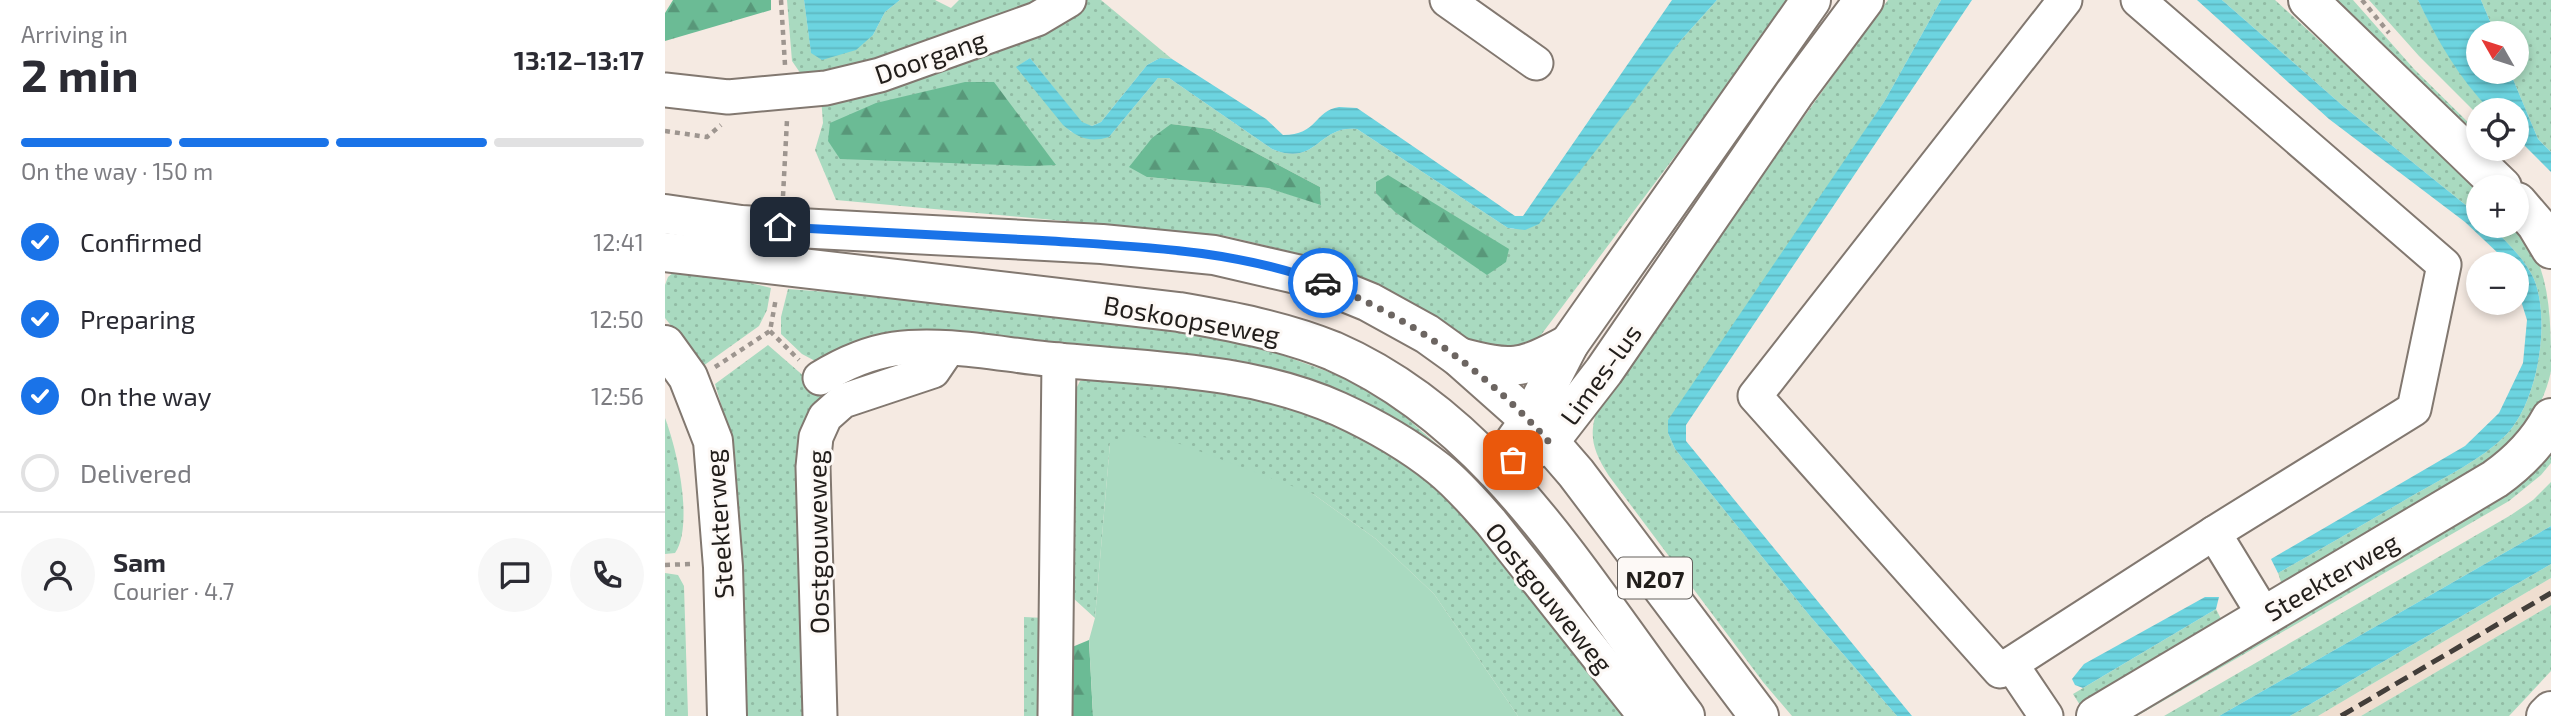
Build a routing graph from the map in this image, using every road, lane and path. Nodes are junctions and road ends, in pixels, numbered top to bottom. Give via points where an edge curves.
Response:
1 (781, 0) edge
2 (1069, 0) edge
3 (1447, 0) edge
4 (1811, 0) edge
5 (1864, 0) edge
6 (2066, 0) edge
7 (2138, 0) edge
8 (2308, 0) edge
9 (1536, 63) dead end
10 (665, 90) edge
11 (785, 93) junction
12 (728, 97) junction
13 (665, 131) edge
14 (2490, 175) edge
15 (783, 196) dead end
16 (2529, 216) edge
17 (667, 222) edge
18 (2551, 249) edge
19 (665, 252) edge
20 (776, 298) dead end
21 (770, 331) junction
22 (1569, 344) junction
23 (665, 345) edge
24 (948, 349) junction
25 (1459, 357) junction
26 (1059, 360) junction
27 (715, 368) dead end
28 (820, 378) joint
29 (2551, 418) edge
30 (1539, 431) junction
31 (1495, 469) junction
32 (2214, 533) junction
33 (690, 564) dead end
34 (665, 565) edge
35 (2264, 615) junction
36 (2011, 664) junction
37 (2551, 711) edge
38 (727, 716) edge
39 (820, 716) edge
40 (1055, 716) edge
41 (1645, 716) edge
42 (1685, 716) edge
43 (1759, 716) edge
44 (2046, 716) edge
45 (2096, 716) edge
46 (2546, 716) edge

1 - 11 path
2 - 11 street, Doorgang via 1037,19 880,75
3 - 9 street
4 - 22 main road, Limes-lus
5 - 30 main road, Limes-lus via 1604,371
6 - 36 street via 1755,396 2000,671
7 - 32 street via 2445,265 2414,409
8 - 14 main road
10 - 12 street
11 - 12 street
11 - 15 path
12 - 13 path via 722,123 707,137
16 - 18 main road
17 - 25 main road, N207 via 1102,244 1236,258 1305,276 1369,302
19 - 31 main road, Boskoopseweg / N207 via 1232,321 1311,343 1373,372 1455,430
20 - 21 path
21 - 27 path
21 - 28 path
22 - 25 main road via 1519,367
22 - 30 main road, Limes-lus
23 - 38 main road, Steekterweg via 688,377 713,441 723,568
24 - 26 street, Oostgouweweg
24 - 28 street via 895,349 845,363
24 - 39 street, Oostgouweweg via 933,371 843,401 825,417 816,437
25 - 30 main road, N207
26 - 40 street
26 - 41 street, Oostgouweweg via 1276,386 1375,426 1440,470 1466,495
29 - 35 main road, Steekterweg via 2517,464
30 - 31 main road, Limes-lus
30 - 43 main road, N207 via 1576,473
31 - 42 main road, Boskoopseweg / N207 via 1548,531
32 - 35 street
32 - 36 street
33 - 34 path
35 - 45 main road, Steekterweg
36 - 44 street
37 - 46 main road

